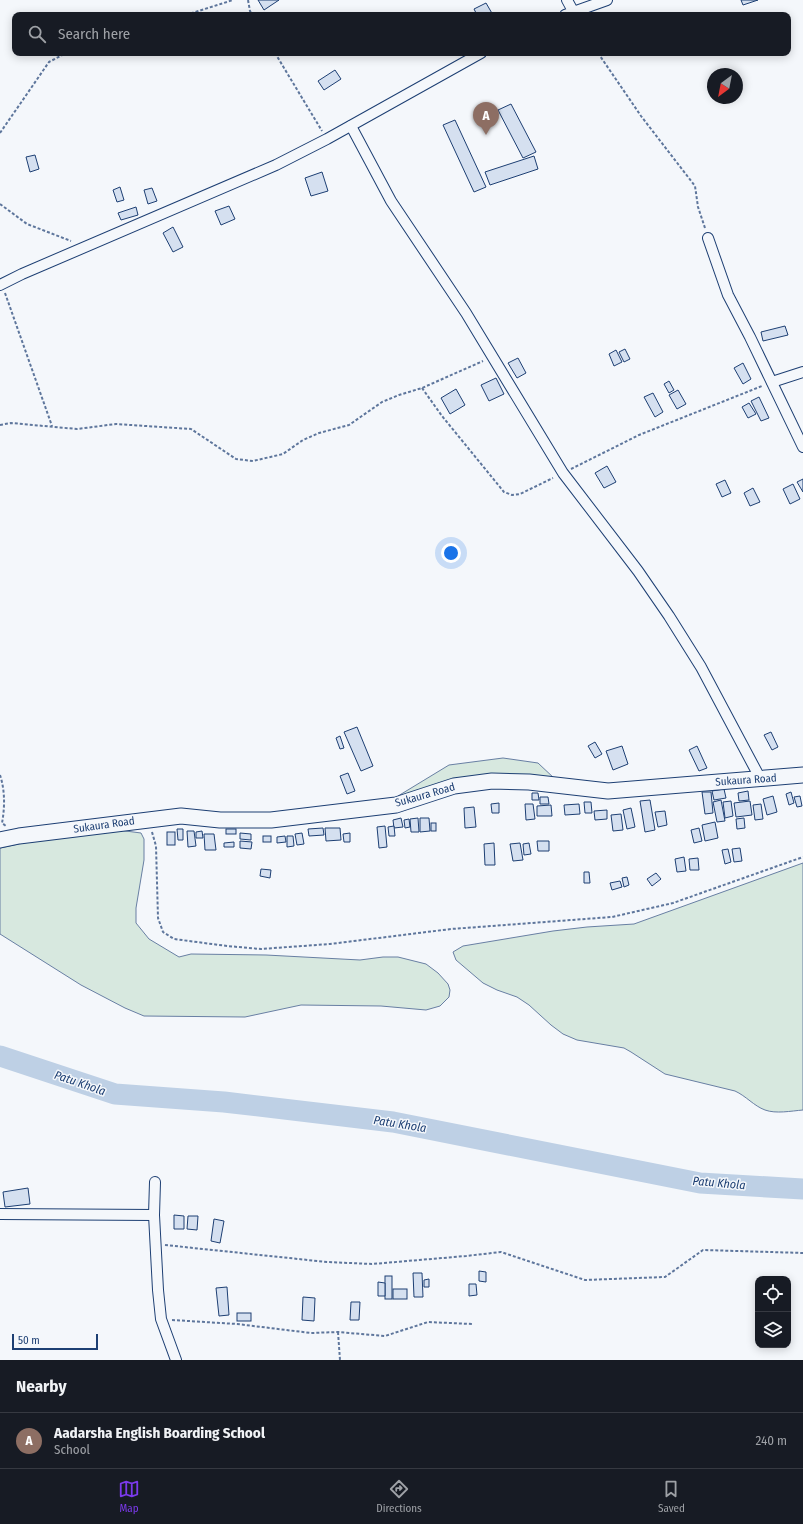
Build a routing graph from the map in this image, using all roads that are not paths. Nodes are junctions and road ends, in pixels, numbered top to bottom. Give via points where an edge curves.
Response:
1 (568, 0) edge
2 (607, 0) edge
3 (569, 12) edge
4 (572, 12) edge
5 (476, 56) edge
6 (351, 126) junction
7 (708, 238) road end
8 (1, 285) edge
9 (803, 372) edge
10 (772, 382) junction
11 (803, 447) edge
12 (803, 775) edge
13 (760, 778) junction
14 (0, 840) edge
15 (155, 1182) dead end
16 (0, 1214) edge
17 (154, 1215) junction
18 (176, 1360) edge

1 - 3 street
2 - 4 street
5 - 6 street
6 - 8 street via 276,166
6 - 13 street via 391,201 466,313 564,473 669,616 700,667
7 - 10 street via 728,296
9 - 10 street
10 - 11 street
12 - 13 street, Sukaura Road
13 - 14 street, Sukaura Road via 608,792 529,782 492,781 454,786 396,805 271,820 220,820 181,816
15 - 17 street
16 - 17 street
17 - 18 street via 161,1319

